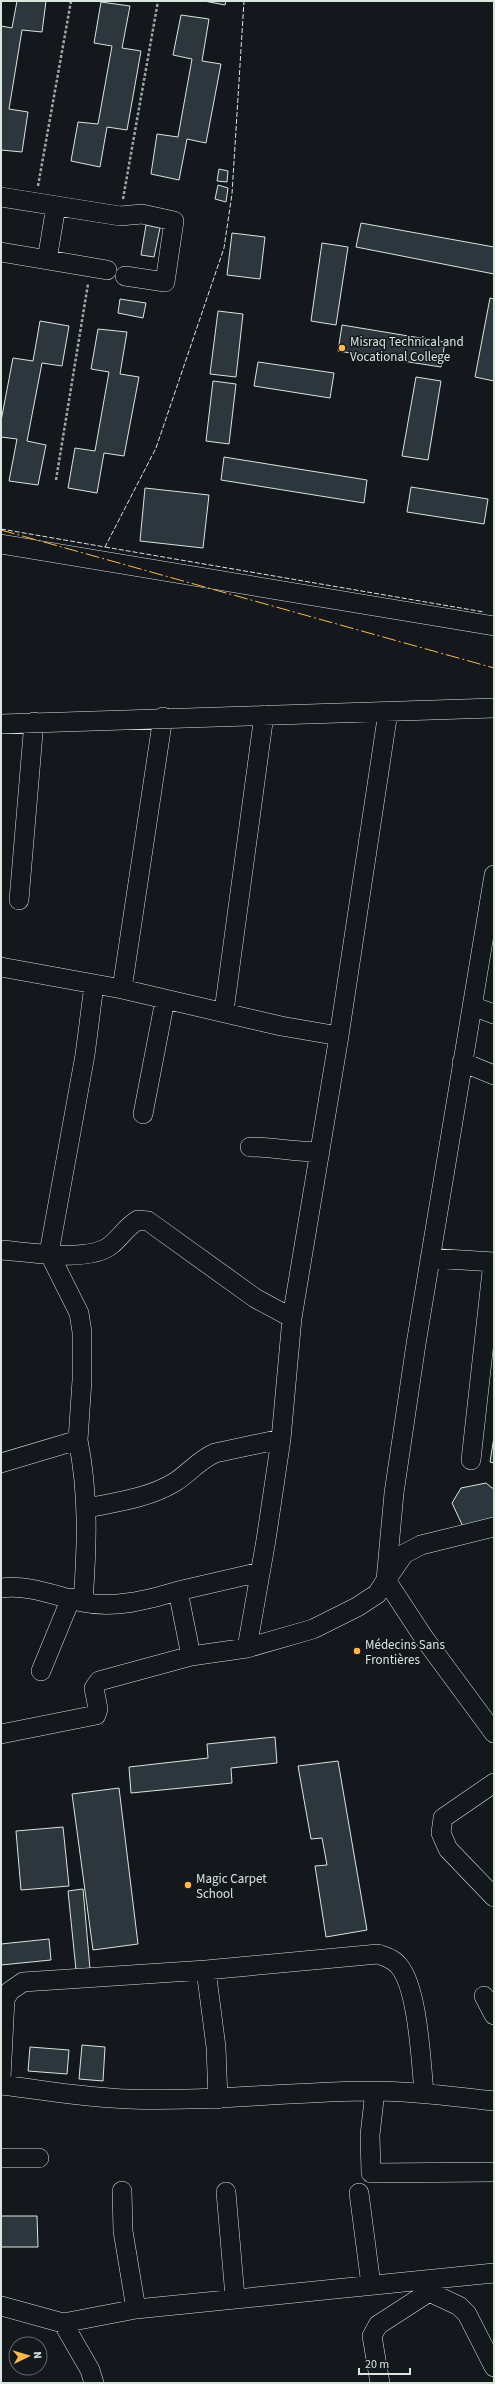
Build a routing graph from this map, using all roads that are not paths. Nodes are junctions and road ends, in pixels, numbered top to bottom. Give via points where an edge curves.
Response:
1 (1, 197) edge
2 (56, 206) junction
3 (1, 252) edge
4 (47, 260) junction
5 (99, 269) road end
6 (126, 276) dead end
7 (1, 544) edge
8 (494, 626) edge
9 (494, 708) edge
10 (388, 712) junction
11 (264, 715) junction
12 (163, 717) junction
13 (34, 722) junction
14 (1, 724) edge
15 (494, 875) edge
16 (19, 900) dead end
17 (1, 967) edge
18 (94, 985) junction
19 (122, 989) junction
20 (165, 1000) junction
21 (472, 1006) junction
22 (224, 1011) junction
23 (494, 1014) edge
24 (339, 1036) junction
25 (462, 1062) junction
26 (494, 1075) edge
27 (143, 1114) dead end
28 (250, 1146) dead end
29 (320, 1152) junction
30 (1, 1250) edge
31 (49, 1253) junction
32 (430, 1258) junction
33 (493, 1262) edge
34 (292, 1318) junction
35 (281, 1439) junction
36 (78, 1440) junction
37 (471, 1460) dead end
38 (1, 1463) edge
39 (87, 1508) junction
40 (490, 1534) edge
41 (260, 1572) junction
42 (386, 1580) junction
43 (1, 1588) edge
44 (178, 1591) junction
45 (77, 1600) junction
46 (247, 1648) junction
47 (191, 1656) junction
48 (41, 1671) dead end
49 (494, 1733) edge
50 (1, 1734) edge
51 (494, 1783) edge
52 (494, 1897) edge
53 (206, 1970) junction
54 (484, 1996) dead end
55 (494, 2015) edge
56 (1, 2078) edge
57 (1, 2085) edge
58 (375, 2091) junction
59 (424, 2092) junction
60 (218, 2099) junction
61 (494, 2101) edge
62 (1, 2158) edge
63 (39, 2158) dead end
64 (494, 2172) edge
65 (122, 2191) dead end
66 (226, 2192) dead end
67 (359, 2193) dead end
68 (494, 2274) edge
69 (371, 2285) junction
70 (428, 2286) junction
71 (235, 2297) junction
72 (1, 2306) edge
73 (136, 2309) junction
74 (63, 2322) junction
75 (494, 2368) edge
76 (94, 2383) edge
77 (380, 2383) edge

1 - 2 street
2 - 4 street
2 - 6 street via 120,216 142,214 174,221 165,282
3 - 4 street
4 - 5 street
7 - 8 street
9 - 10 street
10 - 11 street
10 - 24 street
11 - 12 street
11 - 22 street
12 - 13 street
12 - 19 street
13 - 14 street
13 - 16 street
15 - 21 street
17 - 18 street
18 - 19 street
18 - 31 street via 85,1054
19 - 20 street
20 - 22 street
20 - 27 street
21 - 23 street
21 - 25 street
22 - 24 street via 281,1026
24 - 29 street
25 - 26 street
25 - 32 street
28 - 29 street
29 - 34 street
30 - 31 street
31 - 34 street via 85,1254 98,1251 111,1246 129,1225 138,1220 148,1221 255,1298
31 - 36 street via 79,1313 82,1332 82,1387
32 - 33 street
32 - 42 street via 394,1493
33 - 37 street
34 - 35 street
35 - 39 street via 215,1453 206,1457 176,1482 158,1491
35 - 41 street
36 - 38 street
36 - 39 street
39 - 45 street
40 - 42 street via 420,1546 404,1554
41 - 44 street
41 - 46 street
42 - 46 street via 377,1594 313,1629
42 - 49 street via 424,1638
43 - 45 street via 25,1588
44 - 45 street via 142,1601 103,1604
44 - 47 street
45 - 48 street
46 - 47 street
47 - 50 street via 99,1681 94,1688 98,1709 96,1715
51 - 52 street via 443,1818 442,1833 448,1849
53 - 56 street via 23,1982 10,1991 5,1999
53 - 59 street via 378,1954 391,1958 400,1966 408,1983
53 - 60 street via 216,2048
54 - 55 street
57 - 60 street via 94,2097
58 - 59 street
58 - 60 street
58 - 64 street via 370,2135 371,2173
59 - 61 street
62 - 63 street
65 - 73 street via 123,2231
66 - 71 street
67 - 69 street
68 - 70 street
69 - 70 street
69 - 71 street
70 - 75 street via 467,2314
70 - 77 street via 378,2325 372,2336
71 - 73 street
72 - 74 street
73 - 74 street
74 - 76 street via 90,2370

